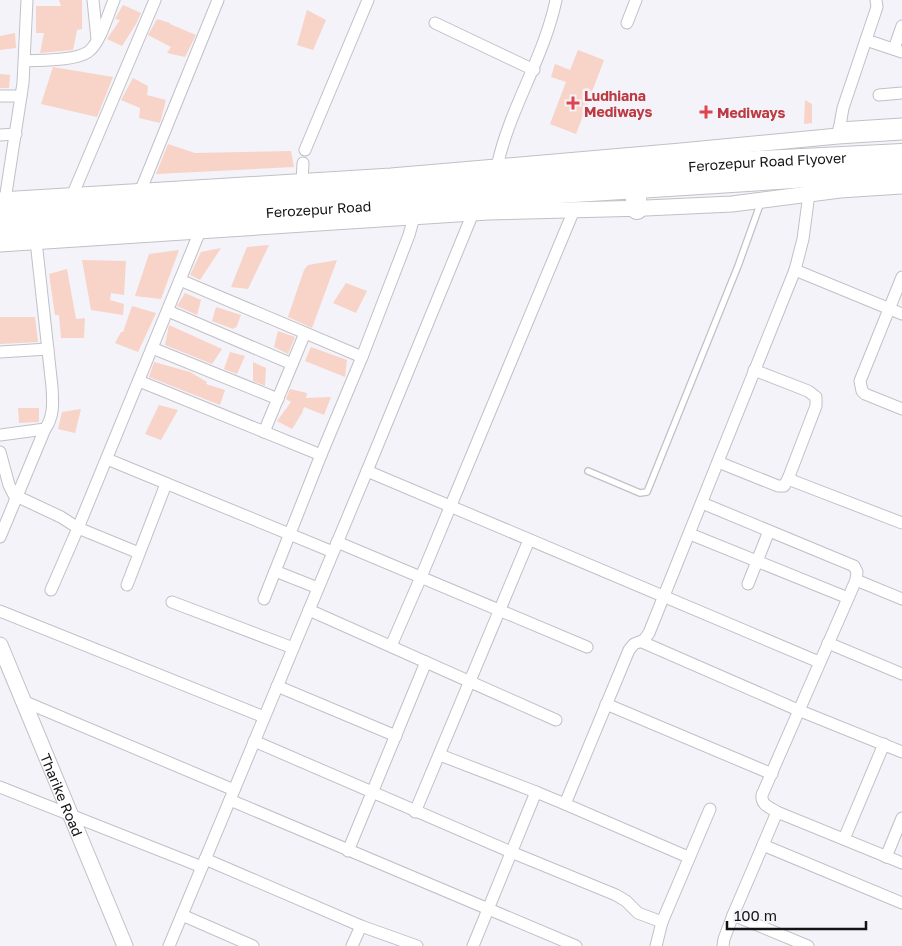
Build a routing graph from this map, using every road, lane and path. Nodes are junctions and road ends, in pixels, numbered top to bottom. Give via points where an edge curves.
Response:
1 (27, 0) edge
2 (93, 0) edge
3 (114, 0) edge
4 (155, 0) edge
5 (218, 0) edge
6 (368, 0) edge
7 (556, 0) edge
8 (636, 0) edge
9 (876, 0) edge
10 (435, 23) dead end
11 (627, 23) dead end
12 (902, 26) edge
13 (866, 40) junction
14 (97, 41) junction
15 (898, 50) edge
16 (25, 61) junction
17 (534, 70) junction
18 (902, 93) edge
19 (879, 95) dead end
20 (0, 96) edge
21 (21, 96) junction
22 (902, 124) edge
23 (839, 132) junction
24 (902, 132) edge
25 (16, 134) junction
26 (0, 135) edge
27 (305, 150) dead end
28 (303, 163) dead end
29 (497, 167) junction
30 (900, 168) edge
31 (633, 171) junction
32 (302, 181) junction
33 (140, 192) junction
34 (809, 194) junction
35 (72, 196) junction
36 (762, 200) junction
37 (2, 204) edge
38 (637, 208) junction
39 (574, 210) junction
40 (473, 213) junction
41 (414, 217) junction
42 (0, 229) edge
43 (200, 231) junction
44 (36, 241) junction
45 (0, 244) edge
46 (795, 270) junction
47 (902, 277) edge
48 (180, 280) junction
49 (890, 309) junction
50 (168, 311) junction
51 (902, 314) edge
52 (305, 332) junction
53 (152, 348) junction
54 (48, 349) junction
55 (0, 352) edge
56 (362, 357) junction
57 (292, 364) junction
58 (754, 370) junction
59 (139, 380) junction
60 (278, 399) junction
61 (902, 409) edge
62 (45, 429) junction
63 (264, 432) junction
64 (0, 435) edge
65 (0, 452) edge
66 (321, 455) junction
67 (106, 459) junction
68 (718, 462) junction
69 (367, 471) junction
70 (588, 471) dead end
71 (788, 479) junction
72 (166, 484) junction
73 (16, 496) junction
74 (702, 503) junction
75 (450, 507) junction
76 (902, 524) edge
77 (78, 528) junction
78 (770, 531) junction
79 (290, 534) junction
80 (690, 534) junction
81 (0, 538) edge
82 (529, 540) junction
83 (335, 547) junction
84 (139, 553) junction
85 (757, 561) junction
86 (275, 572) junction
87 (421, 577) junction
88 (856, 580) junction
89 (748, 584) dead end
90 (127, 585) dead end
91 (318, 588) junction
92 (51, 590) dead end
93 (664, 597) junction
94 (848, 598) junction
95 (902, 599) edge
96 (264, 600) dead end
97 (172, 602) dead end
98 (309, 610) junction
99 (500, 610) junction
100 (0, 611) edge
101 (642, 642) junction
102 (828, 643) junction
103 (0, 645) edge
104 (390, 646) junction
105 (587, 647) dead end
106 (293, 648) junction
107 (426, 662) junction
108 (819, 662) junction
109 (902, 674) edge
110 (470, 682) junction
111 (277, 686) junction
112 (23, 701) junction
113 (606, 704) junction
114 (798, 710) junction
115 (264, 717) junction
116 (556, 720) dead end
117 (396, 736) junction
118 (254, 741) junction
119 (884, 744) junction
120 (902, 752) edge
121 (440, 754) junction
122 (772, 774) junction
123 (0, 787) edge
124 (373, 792) junction
125 (536, 792) junction
126 (232, 795) junction
127 (566, 804) junction
128 (710, 809) dead end
129 (415, 812) junction
130 (777, 812) junction
131 (71, 816) junction
132 (902, 818) edge
133 (844, 839) junction
134 (763, 845) junction
135 (348, 851) junction
136 (511, 852) junction
137 (688, 857) junction
138 (886, 857) junction
139 (203, 863) junction
140 (902, 863) edge
141 (902, 903) edge
142 (488, 908) junction
143 (182, 915) junction
144 (733, 915) junction
145 (662, 922) junction
146 (361, 926) junction
147 (235, 942) edge
148 (125, 946) edge
149 (169, 946) edge
150 (253, 946) edge
151 (352, 946) edge
152 (417, 946) edge
153 (473, 946) edge
154 (576, 946) edge
155 (656, 946) edge
156 (723, 946) edge
157 (808, 946) edge

1 - 16 street
2 - 14 street
3 - 14 street
4 - 35 street
5 - 33 street
6 - 27 street
7 - 17 street
8 - 11 street
9 - 13 street
10 - 17 street
12 - 15 street
13 - 15 street
13 - 23 street via 843,108
14 - 16 street via 80,56
16 - 21 street
17 - 29 street via 504,139
18 - 19 street
20 - 21 street
21 - 25 street
22 - 23 street
23 - 24 main road
23 - 31 main road
25 - 26 street
25 - 37 street
28 - 32 street
29 - 31 main road
29 - 32 main road
30 - 31 highway, Ferozepur Road Flyover via 740,162
30 - 34 main road
31 - 37 highway, Ferozepur Road via 363,191
31 - 38 highway
31 - 42 highway, Ferozepur Road
32 - 33 main road
33 - 35 main road
34 - 36 main road
34 - 46 street
35 - 37 main road
36 - 38 main road
36 - 70 lane via 647,492 640,493
38 - 39 main road
39 - 40 main road
39 - 75 street
40 - 41 main road
40 - 69 street
41 - 43 main road
41 - 56 street
43 - 44 main road
43 - 48 street
44 - 45 main road
44 - 54 street
46 - 49 street
46 - 58 street
47 - 49 street
48 - 50 street
48 - 52 street
49 - 51 street
49 - 61 street via 860,385 866,394
50 - 53 street
50 - 57 street
52 - 56 street
52 - 57 street
53 - 59 street
53 - 60 street
54 - 55 street
54 - 62 street via 53,405
56 - 66 street
57 - 60 street
58 - 68 street
58 - 71 street via 816,397 816,406
59 - 63 street
59 - 67 street
60 - 63 street
62 - 64 street
62 - 73 street
63 - 66 street
65 - 73 street via 9,485
66 - 79 street
67 - 72 street
67 - 77 street
68 - 71 street via 778,486 784,486
68 - 74 street
69 - 75 street
69 - 83 street
71 - 76 street
72 - 79 street
72 - 84 street
73 - 77 street
73 - 81 street
74 - 78 street
74 - 80 street
75 - 82 street
75 - 87 street
77 - 84 street
77 - 92 street
78 - 85 street
78 - 88 street via 854,566
79 - 83 street
79 - 86 street
80 - 85 street
80 - 93 street
82 - 93 street
82 - 99 street
83 - 87 street
83 - 91 street
84 - 90 street
85 - 89 street
85 - 94 street
86 - 91 street
86 - 96 street
87 - 99 street
87 - 104 street
88 - 94 street
88 - 95 street
91 - 98 street
93 - 101 street
93 - 108 street
94 - 102 street
97 - 106 street
98 - 104 street
98 - 106 street
99 - 105 street
99 - 110 street
100 - 115 street
101 - 113 street via 631,646
101 - 114 street
102 - 108 street
102 - 109 street
103 - 112 main road, Tharike Road
104 - 107 street
106 - 111 street
107 - 110 street
107 - 117 street
108 - 114 street
110 - 116 street
110 - 121 street
111 - 115 street
111 - 117 street
112 - 126 street
112 - 131 main road, Tharike Road
113 - 122 street
113 - 127 street
114 - 119 street
114 - 122 street
115 - 118 street
117 - 124 street
118 - 124 street
118 - 126 street
119 - 120 street
119 - 133 street
121 - 125 street
121 - 129 street
122 - 130 street via 761,800
123 - 131 street
124 - 129 street
124 - 135 street
125 - 127 street
125 - 136 street
126 - 135 street
126 - 139 street
127 - 137 street
128 - 137 street
129 - 136 street
130 - 133 street
130 - 134 street
131 - 139 street
131 - 148 main road, Tharike Road
132 - 138 street
133 - 138 street
134 - 141 street
134 - 144 street
135 - 142 street
136 - 142 street
136 - 145 street via 616,895 638,913
137 - 145 street
138 - 140 street
139 - 143 street
139 - 146 street
142 - 153 street
142 - 154 street
143 - 147 street
143 - 149 street
144 - 156 street
144 - 157 street
145 - 155 street
146 - 151 street
146 - 152 street
147 - 150 street

